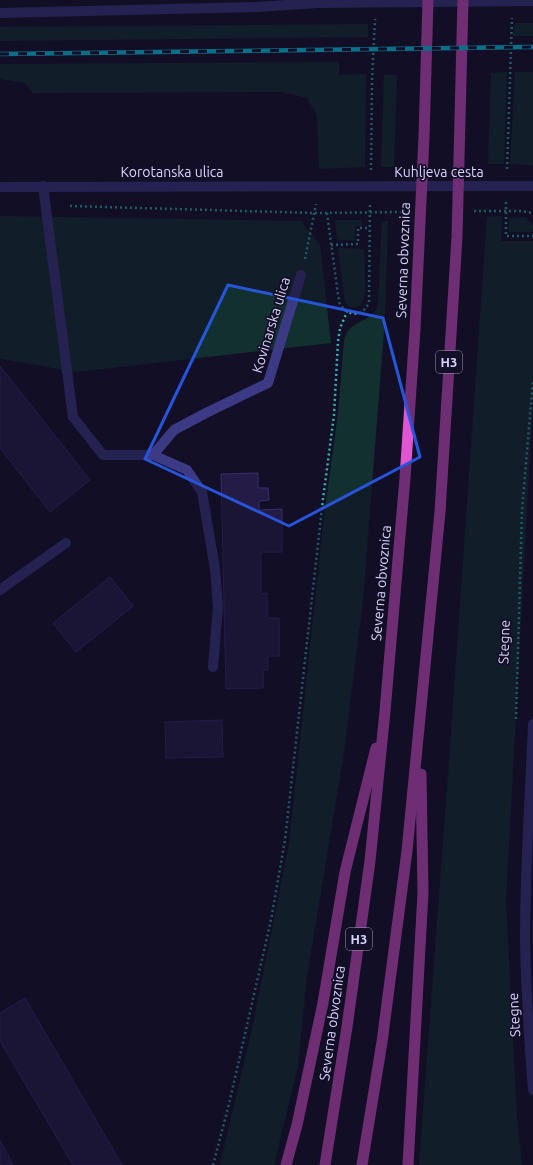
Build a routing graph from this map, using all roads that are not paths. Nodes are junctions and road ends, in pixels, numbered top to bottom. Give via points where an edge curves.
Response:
1 (428, 0) edge
2 (463, 0) edge
3 (533, 1) edge
4 (317, 2) edge
5 (0, 13) edge
6 (43, 186) junction
7 (345, 186) joint
8 (533, 186) edge
9 (0, 187) edge
10 (302, 275) road end
11 (153, 455) junction
12 (66, 543) dead end
13 (0, 590) edge
14 (213, 667) dead end
15 (385, 711) junction
16 (420, 724) junction
17 (533, 724) edge
18 (529, 939) edge
19 (533, 1090) edge
20 (286, 1165) edge
21 (325, 1165) edge
22 (362, 1165) edge
23 (408, 1165) edge

1 - 15 highway, Severna obvoznica / H3 via 424,137 406,478
2 - 16 highway, H3 via 457,237 440,512
3 - 4 street
4 - 5 street via 250,7
6 - 7 street, Korotanska ulica
6 - 9 street, Korotanska ulica
6 - 11 street via 73,417 103,454
7 - 8 street, Kuhljeva cesta
10 - 11 street, Kovinarska ulica via 268,383 174,430
11 - 14 street via 187,470 202,492 215,568 218,606
12 - 13 street
15 - 20 highway via 345,872 323,1003
15 - 21 highway, Severna obvoznica / H3 via 369,869
16 - 22 highway, H3 via 407,851 383,1034
16 - 23 highway via 423,893
17 - 18 street, Stegne via 526,876
18 - 19 street, Stegne via 527,1002

